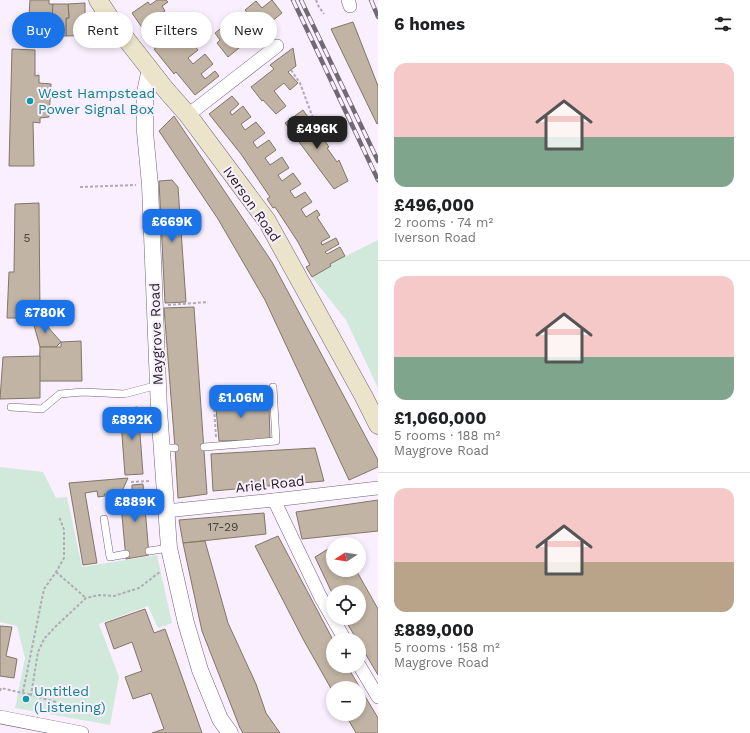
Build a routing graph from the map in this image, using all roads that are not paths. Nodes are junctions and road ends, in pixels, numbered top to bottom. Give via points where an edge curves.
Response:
1 (98, 0) edge
2 (274, 48) edge
3 (150, 69) junction
4 (188, 115) junction
5 (158, 385) junction
6 (273, 387) road end
7 (11, 407) dead end
8 (378, 425) edge
9 (204, 447) dead end
10 (378, 488) edge
11 (274, 500) junction
12 (166, 511) junction
13 (104, 519) dead end
14 (163, 549) junction
15 (149, 551) dead end
16 (126, 554) dead end
17 (341, 633) edge
18 (364, 673) edge
19 (378, 697) edge
20 (0, 717) edge
21 (82, 733) edge
22 (230, 733) edge

1 - 3 main road, Iverson Road
2 - 4 street
3 - 4 main road, Iverson Road
3 - 5 street, Maygrove Road via 145,92 145,132 150,185
4 - 8 main road, Iverson Road via 267,221
5 - 7 lane via 124,394 60,394 42,409
5 - 12 street, Maygrove Road via 168,448 164,480
6 - 9 lane via 276,442
10 - 11 street, Ariel Road
11 - 12 street, Ariel Road
11 - 17 street via 320,596
12 - 14 street, Maygrove Road
13 - 16 lane via 110,557
14 - 15 lane
14 - 22 street, Maygrove Road via 200,670 220,718
18 - 19 street
20 - 21 street

